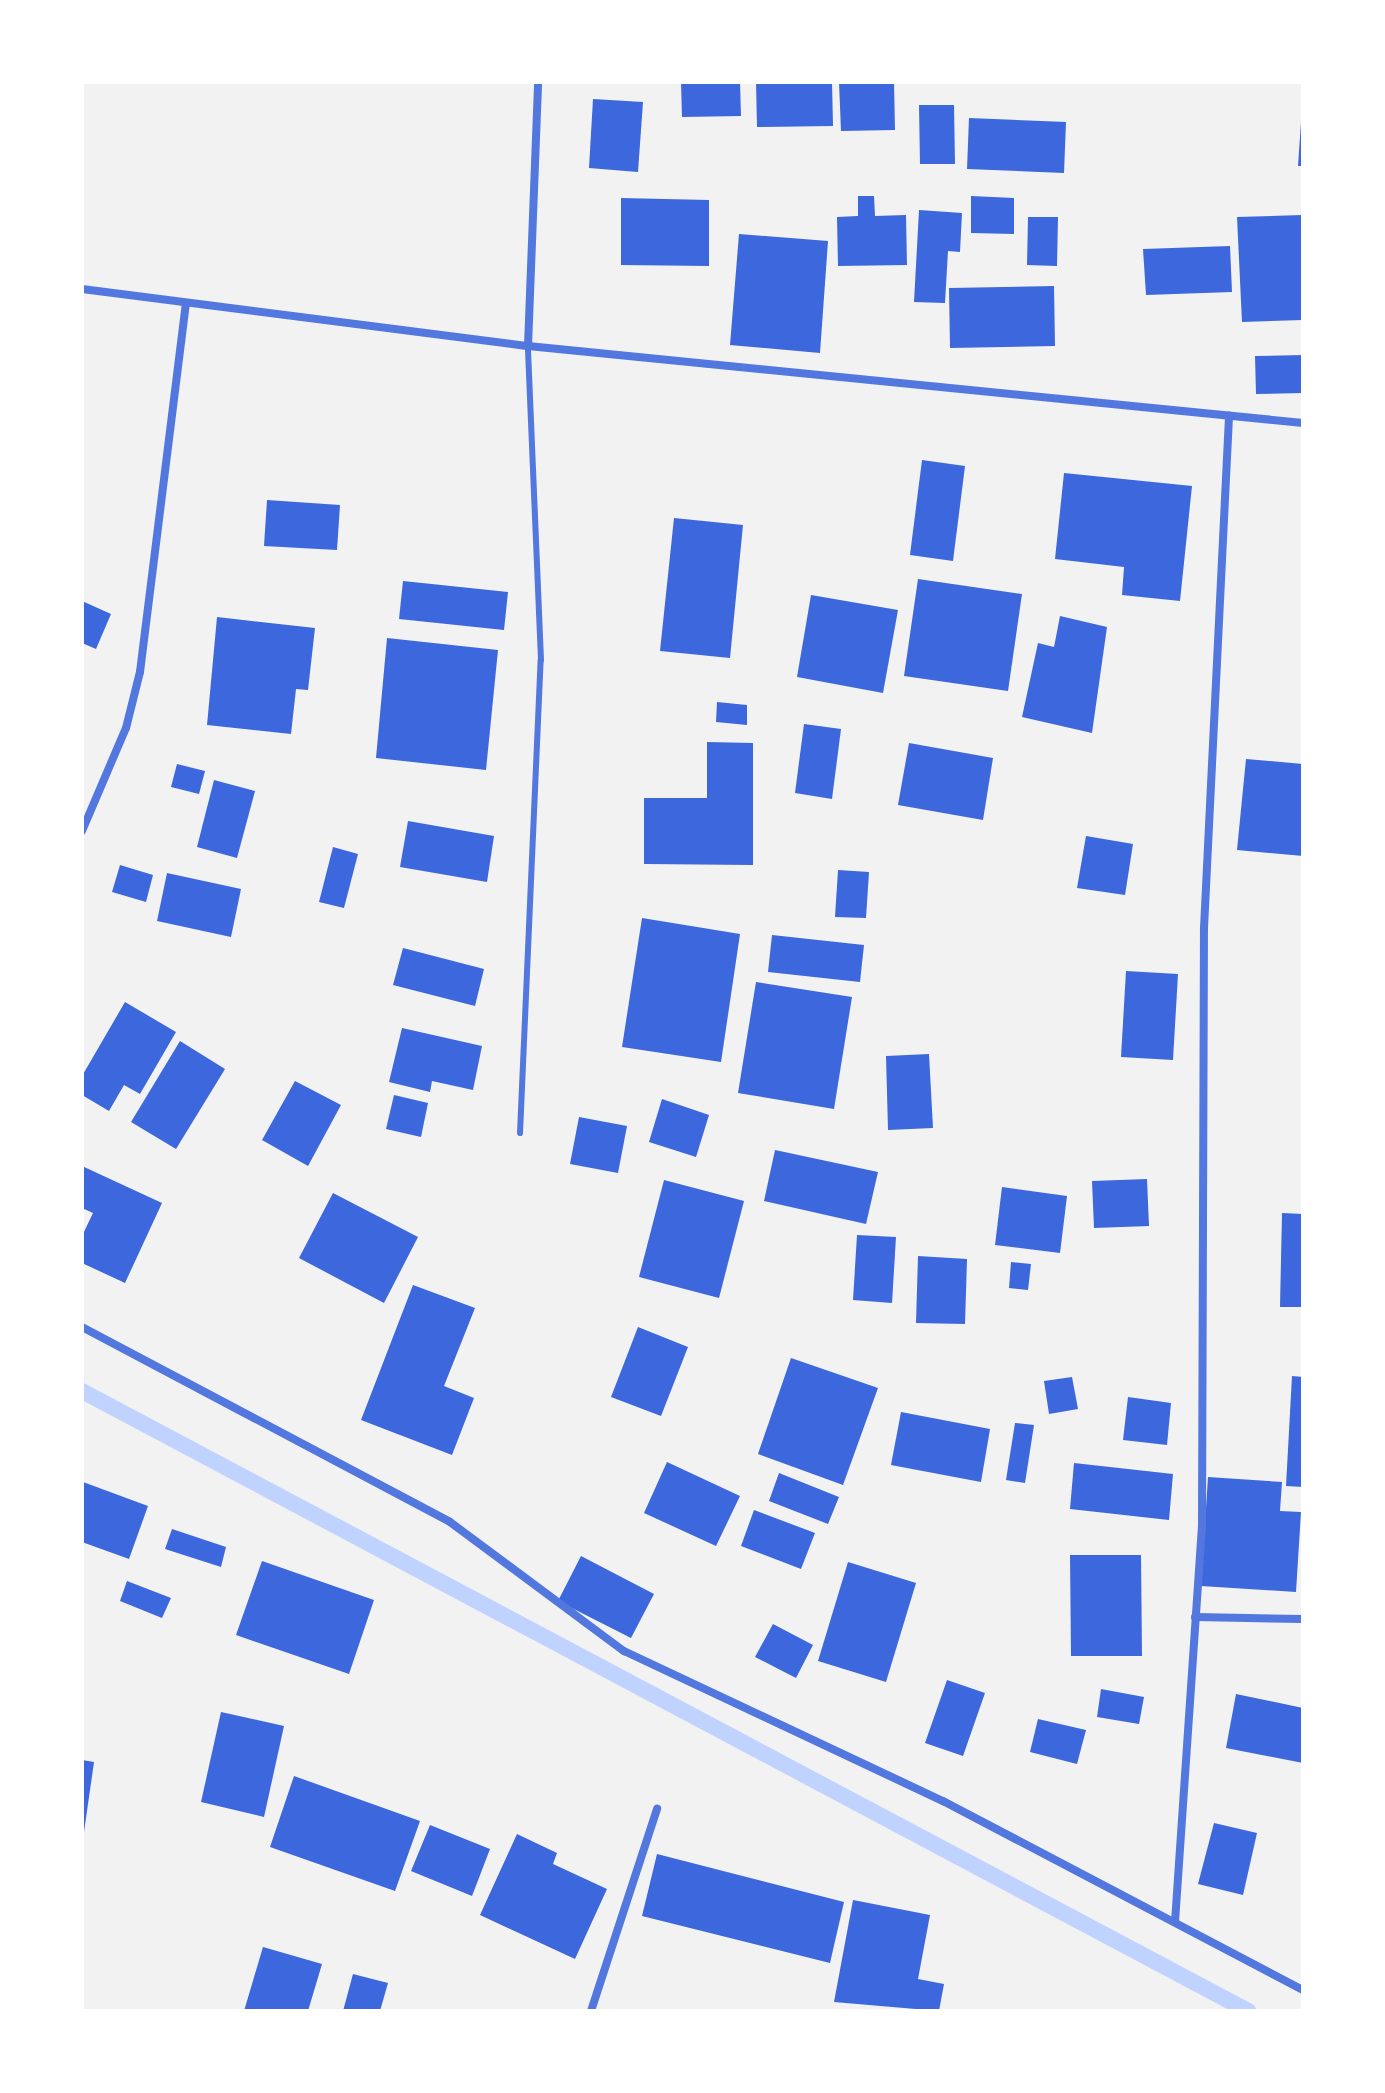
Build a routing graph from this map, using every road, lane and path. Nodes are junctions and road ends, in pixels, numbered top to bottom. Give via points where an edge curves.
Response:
1 (538, 82) edge
2 (82, 289) edge
3 (186, 304) junction
4 (528, 346) junction
5 (1229, 416) junction
6 (1303, 423) edge
7 (82, 831) edge
8 (520, 1133) dead end
9 (82, 1327) edge
10 (1195, 1617) junction
11 (1303, 1619) edge
12 (657, 1809) dead end
13 (1175, 1922) junction
14 (1303, 1990) edge
15 (591, 2011) edge

1 - 4 street
2 - 3 street
3 - 4 street
3 - 7 street via 140,672 126,728
4 - 5 street
4 - 8 lane via 541,660
5 - 6 street
5 - 10 street via 1204,928
9 - 13 street via 450,1522 624,1651 943,1801
10 - 11 street
10 - 13 street
12 - 15 street
13 - 14 street

